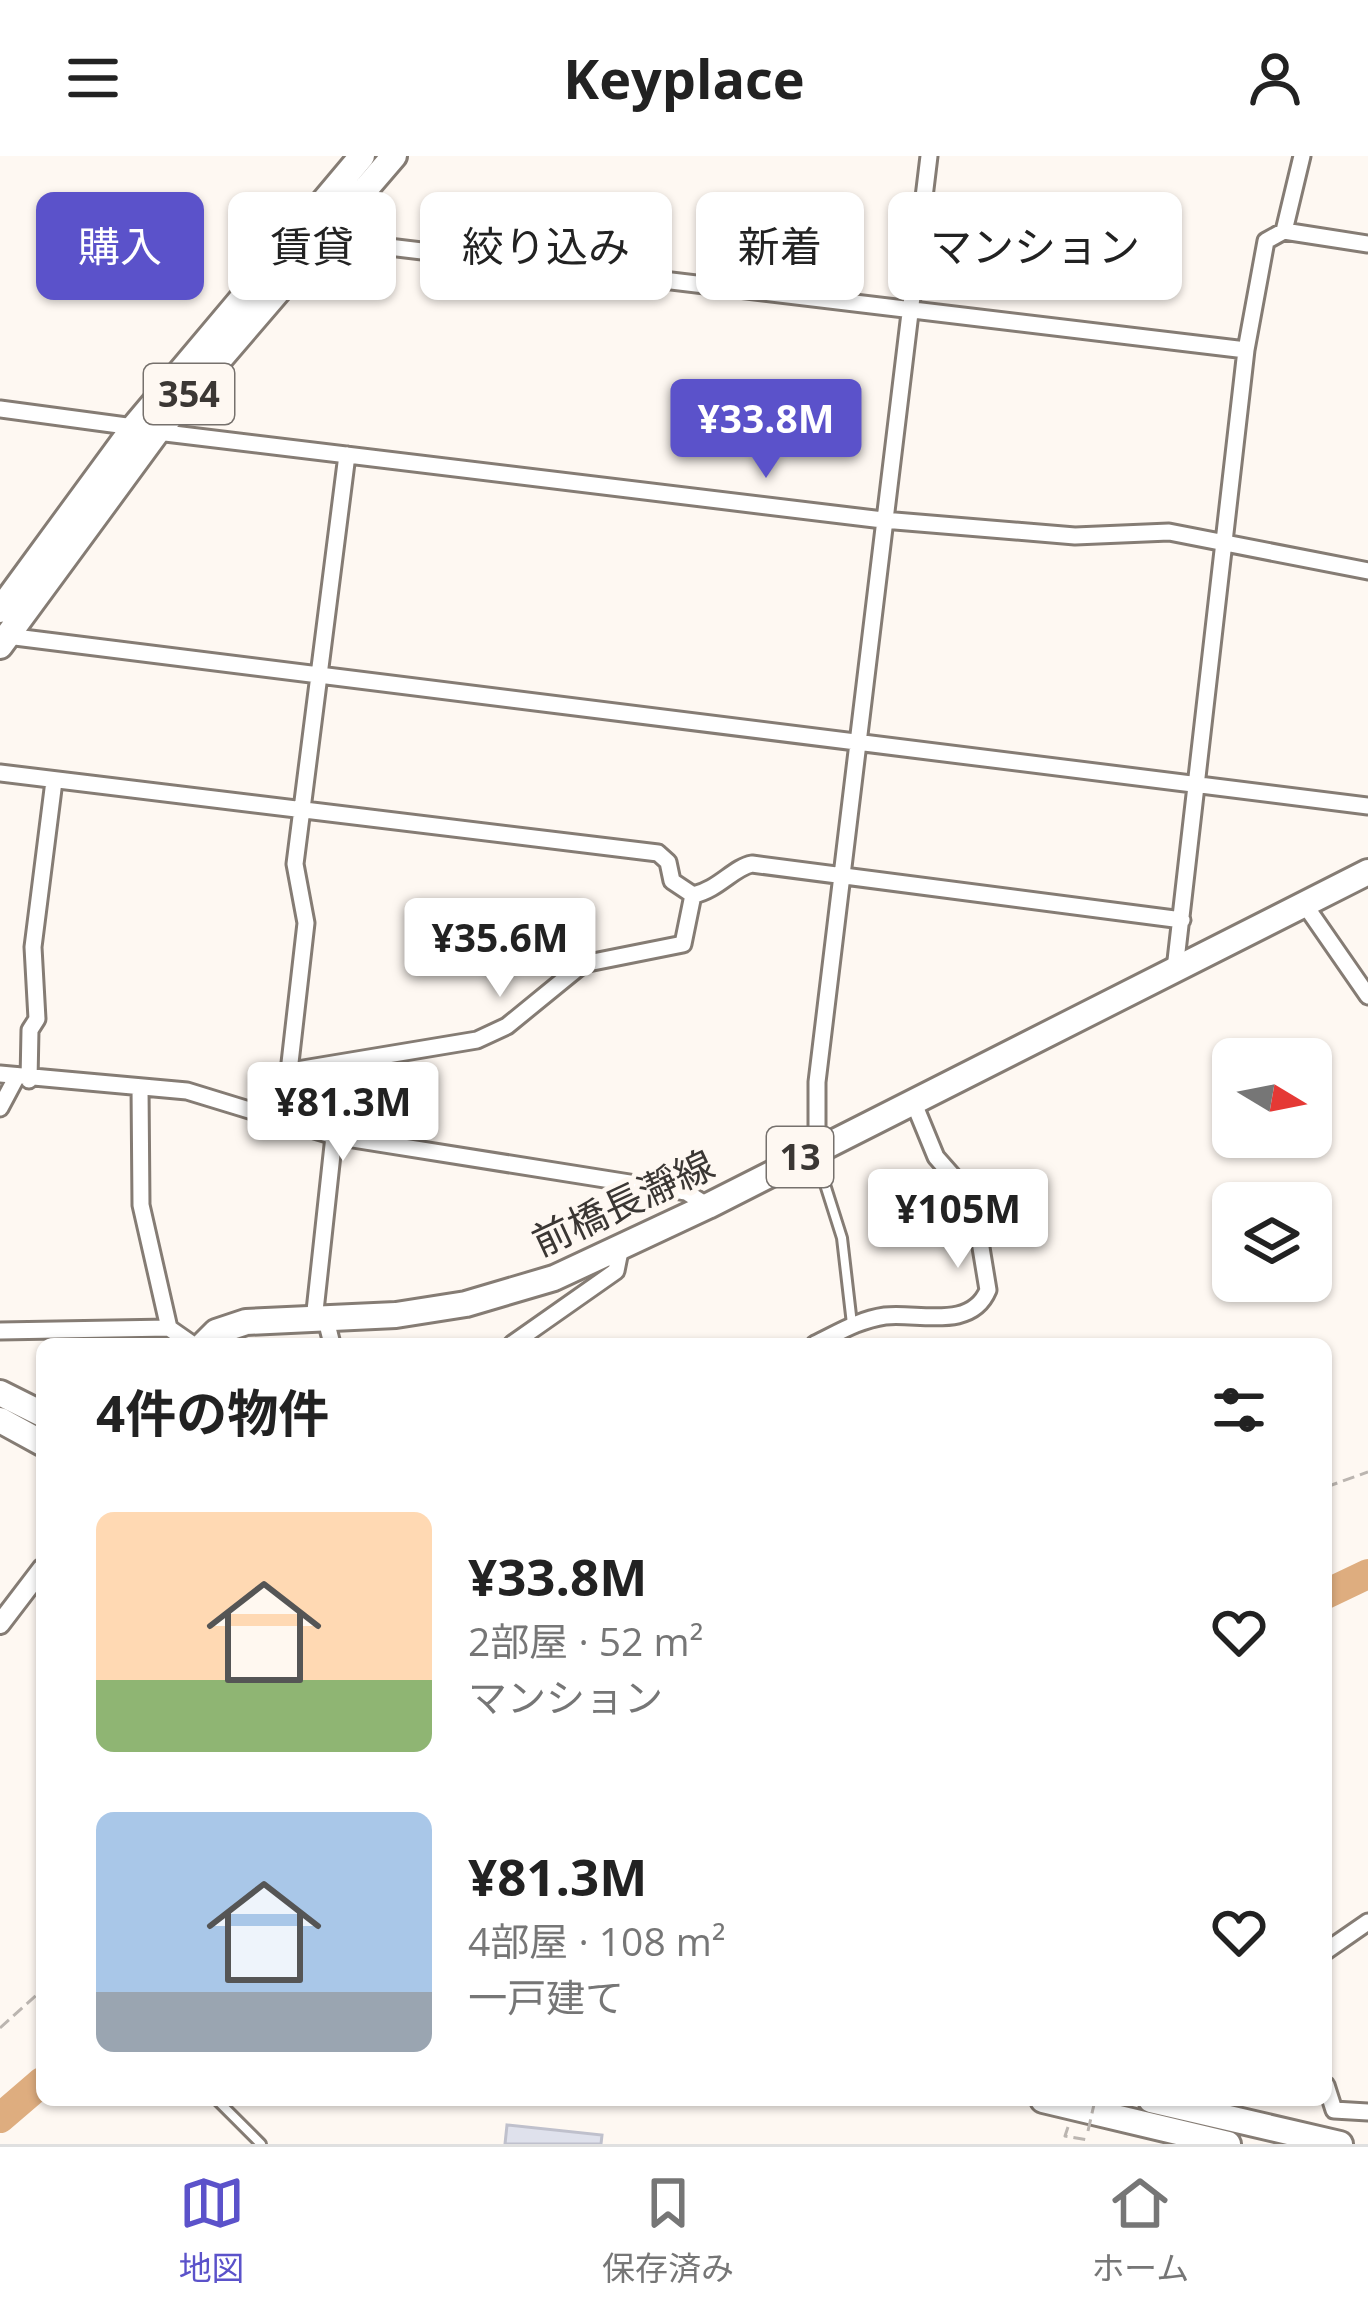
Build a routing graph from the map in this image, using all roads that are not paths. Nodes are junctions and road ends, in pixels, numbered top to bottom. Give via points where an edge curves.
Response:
1 (362, 156) edge
2 (394, 156) edge
3 (928, 156) edge
4 (1301, 156) edge
5 (363, 192) edge
6 (1284, 231) junction
7 (1368, 244) edge
8 (396, 248) edge
9 (266, 300) edge
10 (910, 309) junction
11 (1246, 350) junction
12 (0, 410) edge
13 (146, 430) junction
14 (346, 455) junction
15 (883, 520) junction
16 (1225, 544) junction
17 (1368, 571) edge
18 (0, 610) edge
19 (3, 641) edge
20 (318, 676) junction
21 (858, 741) junction
22 (0, 773) edge
23 (54, 781) junction
24 (1197, 784) junction
25 (1368, 806) edge
26 (301, 810) junction
27 (1368, 872) edge
28 (841, 874) junction
29 (693, 895) junction
30 (1305, 904) junction
31 (1182, 920) junction
32 (1175, 969) junction
33 (1368, 996) edge
34 (291, 1071) junction
35 (15, 1078) edge
36 (140, 1087) junction
37 (913, 1100) junction
38 (0, 1108) edge
39 (283, 1124) junction
40 (334, 1136) junction
41 (817, 1149) junction
42 (708, 1206) junction
43 (621, 1246) junction
44 (852, 1324) junction
45 (169, 1328) junction
46 (324, 1328) edge
47 (0, 1331) edge
48 (184, 1338) edge
49 (210, 1338) edge
50 (521, 1338) edge
51 (826, 1338) edge
52 (0, 1393) edge
53 (36, 1411) edge
54 (0, 1420) edge
55 (36, 1440) edge
56 (36, 1577) edge
57 (0, 1624) edge
58 (1368, 1922) edge
59 (1332, 1948) edge
60 (1332, 2104) edge
61 (223, 2106) edge
62 (1089, 2106) edge
63 (1368, 2112) edge
64 (1151, 2114) edge
65 (261, 2144) edge
66 (1228, 2144) edge
67 (1340, 2144) edge

1 - 13 main road, 354
2 - 5 main road, 354
3 - 10 street
4 - 6 street
6 - 7 street
6 - 11 street via 1266,241
8 - 10 street
9 - 13 main road, 354
10 - 11 street
10 - 15 street
11 - 16 street
12 - 13 street
13 - 14 street
13 - 18 main road, 354
13 - 19 main road, 354
14 - 15 street
14 - 20 street
15 - 16 street via 1075,536 1169,532
15 - 21 street
16 - 17 street
16 - 24 street
19 - 20 street
20 - 21 street
20 - 26 street
21 - 24 street
21 - 28 street
22 - 23 street
23 - 26 street
23 - 35 street via 33,947 37,1019
24 - 25 street
24 - 31 street
26 - 29 street via 658,853 678,888
26 - 34 street via 295,864 306,923
27 - 30 main road, 前橋長瀞線 / 13
28 - 29 street via 743,865 721,886
28 - 31 street
28 - 41 street
29 - 34 street via 683,944 584,964 477,1040
30 - 32 main road, 前橋長瀞線 / 13
30 - 33 street
31 - 32 street
32 - 37 main road, 前橋長瀞線 / 13
34 - 39 street
35 - 36 street
35 - 38 street
36 - 39 street via 187,1091
36 - 45 street via 141,1204
37 - 41 main road, 前橋長瀞線 / 13
37 - 44 street via 936,1157 973,1199 988,1290 957,1317
39 - 40 street
40 - 42 street via 686,1192
40 - 46 street
41 - 42 main road, 前橋長瀞線 / 13
41 - 44 lane via 842,1238
42 - 43 main road, 前橋長瀞線 / 13
43 - 46 main road, 前橋長瀞線 / 13 via 554,1278 466,1304
43 - 50 street via 616,1271
44 - 51 street
45 - 47 street
45 - 48 street
46 - 49 main road, 前橋長瀞線 / 13 via 246,1322
52 - 53 main road
54 - 55 main road
56 - 57 street
58 - 59 street
60 - 63 street
61 - 65 lane
62 - 64 main road
64 - 66 main road
64 - 67 main road

